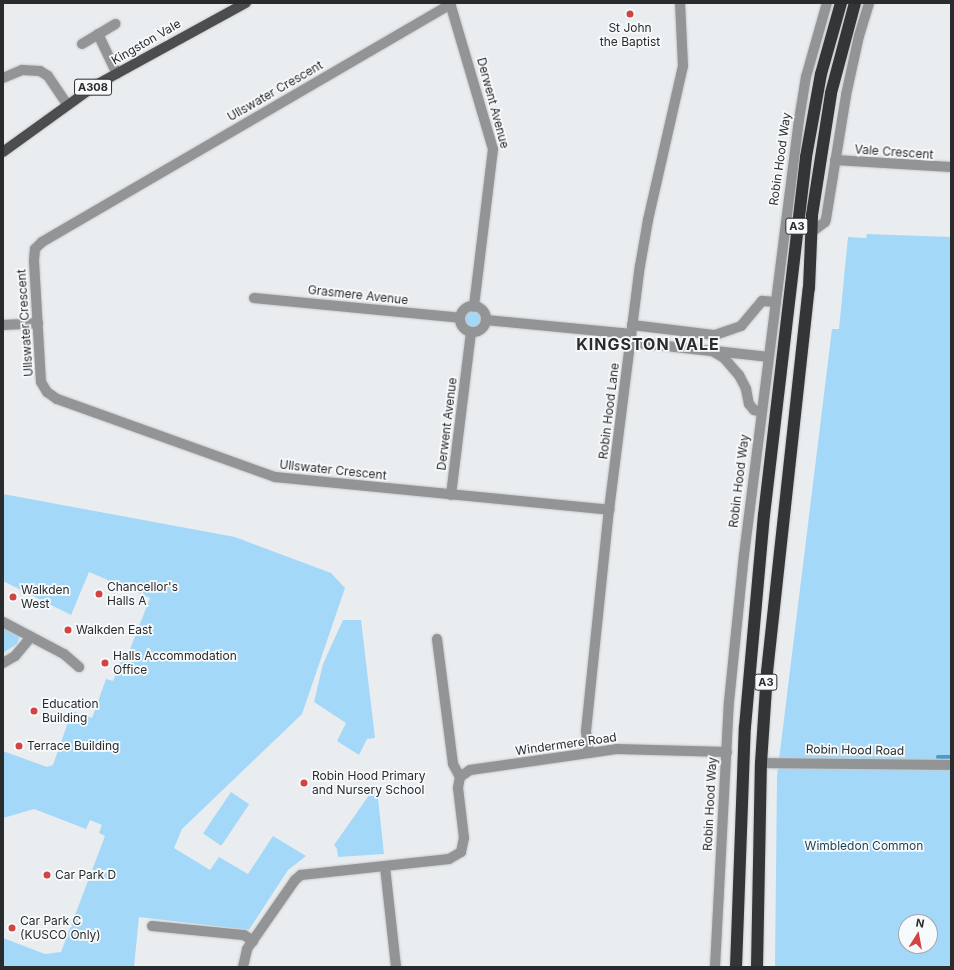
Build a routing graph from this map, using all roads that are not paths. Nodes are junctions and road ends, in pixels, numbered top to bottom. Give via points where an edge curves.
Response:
1 (246, 3) edge
2 (680, 3) edge
3 (827, 3) edge
4 (841, 3) edge
5 (855, 3) edge
6 (869, 3) edge
7 (450, 4) edge
8 (115, 24) dead end
9 (98, 34) junction
10 (82, 44) dead end
11 (117, 74) junction
12 (3, 78) edge
13 (67, 104) junction
14 (3, 152) edge
15 (835, 160) junction
16 (951, 167) edge
17 (812, 230) junction
18 (254, 298) dead end
19 (773, 302) junction
20 (474, 307) junction
21 (460, 318) junction
22 (486, 320) junction
23 (38, 323) junction
24 (3, 325) edge
25 (472, 332) junction
26 (631, 333) junction
27 (712, 351) junction
28 (766, 357) junction
29 (762, 412) junction
30 (451, 495) junction
31 (610, 510) junction
32 (3, 622) edge
33 (31, 637) junction
34 (437, 639) dead end
35 (3, 663) edge
36 (79, 666) dead end
37 (727, 752) junction
38 (589, 753) junction
39 (761, 763) junction
40 (949, 765) dead end
41 (460, 777) junction
42 (385, 867) junction
43 (152, 926) dead end
44 (252, 941) junction
45 (243, 967) edge
46 (396, 967) edge
47 (715, 967) edge
48 (736, 967) edge
49 (757, 967) edge

1 - 11 main road, Kingston Vale / A308
2 - 26 street, Robin Hood Lane via 683,66 648,220
3 - 19 street, Robin Hood Way via 808,70
4 - 48 highway, A3 via 821,74 806,157 764,508 745,727
5 - 17 highway, A3 via 832,93 812,215
6 - 15 street via 859,36
7 - 20 street, Derwent Avenue via 493,149
7 - 23 street, Ullswater Crescent via 42,242 35,249 34,261
8 - 9 street
9 - 10 street
9 - 11 street
11 - 13 main road, Kingston Vale / A308
12 - 13 street via 22,70 40,71 48,76
13 - 14 main road, Kingston Vale / A308
15 - 16 street, Vale Crescent
15 - 17 street via 825,222
17 - 39 highway, A3 via 799,383 767,672
18 - 21 street, Grasmere Avenue
19 - 26 street via 762,301 741,326 715,335
19 - 28 street, Robin Hood Way
20 - 21 street via 463,311
20 - 22 street via 481,310
21 - 25 street via 462,326
22 - 25 street via 480,330
22 - 26 street
23 - 24 street
23 - 30 street, Ullswater Crescent via 41,382 47,392 57,398 275,478
25 - 30 street, Derwent Avenue
26 - 27 street
26 - 31 street, Robin Hood Lane
27 - 28 street
27 - 29 street via 724,358 739,375 746,389 749,404 754,410
28 - 29 street, Robin Hood Way
29 - 37 street, Robin Hood Way via 732,660
30 - 31 street, Ullswater Crescent
31 - 38 street, Robin Hood Lane via 586,731
32 - 33 street
33 - 35 street via 16,656
33 - 36 street via 64,654
34 - 41 street via 453,764
37 - 38 street, Windermere Road via 617,749
37 - 47 street, Robin Hood Way
38 - 41 street, Windermere Road via 470,770
39 - 40 street, Robin Hood Road
39 - 49 highway, A3
41 - 42 street via 458,788 464,838 462,852 449,859
42 - 44 street via 301,876 295,880
42 - 46 street
43 - 44 street via 244,935
44 - 45 street

